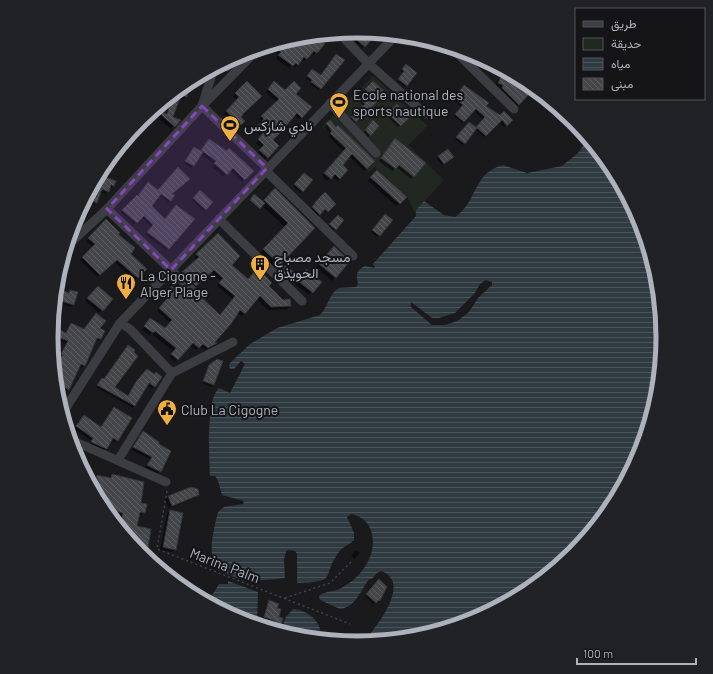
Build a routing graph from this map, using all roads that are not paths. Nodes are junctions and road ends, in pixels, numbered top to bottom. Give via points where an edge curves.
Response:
1 (345, 39) edge
2 (390, 40) edge
3 (249, 58) edge
4 (472, 61) edge
5 (368, 62) junction
6 (212, 76) edge
7 (330, 103) junction
8 (202, 106) junction
9 (514, 109) dead end
10 (425, 114) dead end
11 (376, 153) dead end
12 (266, 169) junction
13 (107, 209) junction
14 (219, 219) junction
15 (73, 240) edge
16 (353, 256) dead end
17 (171, 270) junction
18 (192, 290) dead end
19 (302, 301) dead end
20 (120, 323) junction
21 (233, 342) dead end
22 (172, 373) junction
23 (66, 407) edge
24 (77, 443) edge
25 (118, 460) junction
26 (166, 482) road end

1 - 5 street
2 - 5 street
3 - 8 street
4 - 9 street
5 - 7 street
5 - 10 street
6 - 8 street
7 - 11 street
7 - 12 street
8 - 12 street
8 - 13 street
12 - 14 street
12 - 16 street
13 - 15 street
13 - 17 street
14 - 17 street
14 - 19 street
17 - 18 street
17 - 20 street
20 - 22 street via 130,329
20 - 23 street
21 - 22 street
22 - 25 street
24 - 25 street
25 - 26 street

